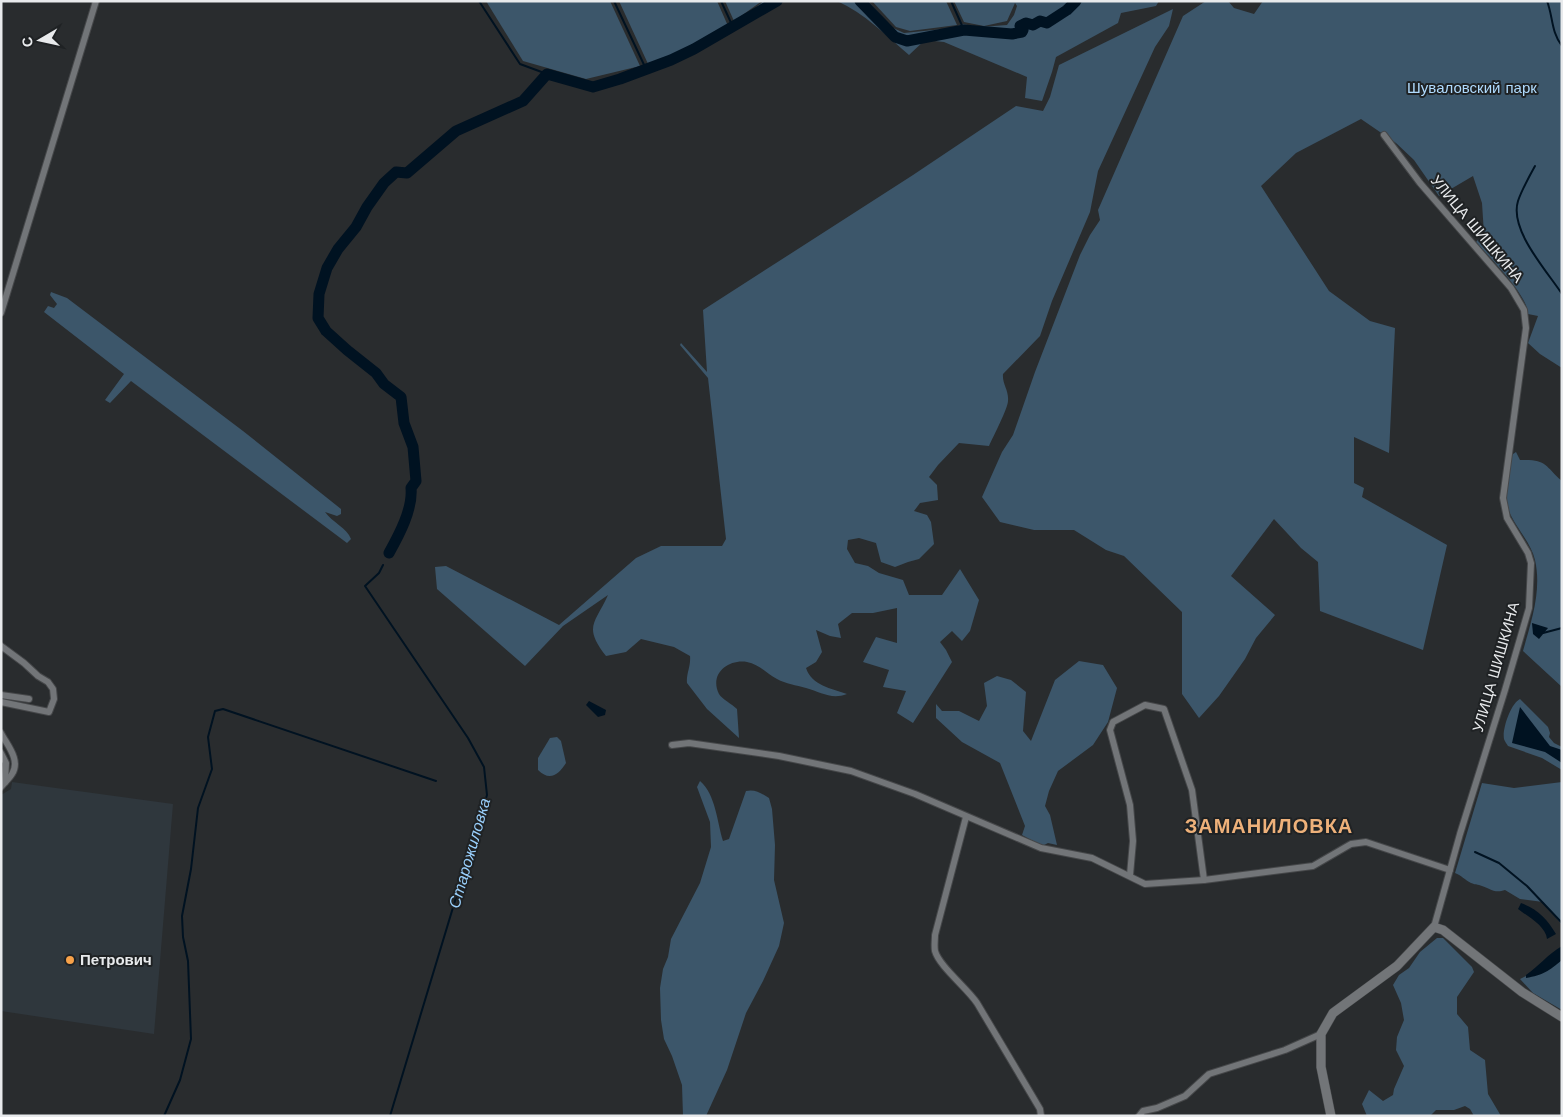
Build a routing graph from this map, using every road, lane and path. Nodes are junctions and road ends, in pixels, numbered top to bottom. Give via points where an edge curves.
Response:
1 (96, 1) edge
2 (1384, 135) dead end
3 (1, 312) edge
4 (1, 646) edge
5 (1, 695) edge
6 (29, 699) dead end
7 (1, 702) edge
8 (1, 733) edge
9 (672, 745) dead end
10 (1, 753) edge
11 (3, 784) edge
12 (966, 817) junction
13 (1450, 870) junction
14 (1130, 875) junction
15 (1204, 880) junction
16 (1434, 927) junction
17 (1562, 1017) edge
18 (1321, 1034) junction
19 (1041, 1116) edge
20 (1139, 1116) edge
21 (1331, 1116) edge

1 - 3 street
2 - 13 street, УЛИЦА ШИШКИНА via 1420,183 1511,288 1524,310 1526,328 1503,498 1507,518 1531,563 1530,596
4 - 7 street via 48,682 54,698 49,712
5 - 6 street
8 - 11 street via 15,764 13,773
9 - 12 street via 689,743 725,748 851,771
10 - 11 street via 6,763
12 - 14 street via 1041,848 1092,858
12 - 19 street via 934,949 977,1003 1040,1109
13 - 15 street via 1366,842 1351,844 1313,866
13 - 16 street, УЛИЦА ШИШКИНА
14 - 15 street via 1145,884
14 - 15 street via 1133,841 1130,805 1110,730 1113,722 1145,705 1164,709 1172,726 1192,790
16 - 17 street via 1443,930 1522,992
16 - 18 street, УЛИЦА ШИШКИНА via 1397,966 1333,1013
18 - 20 street via 1285,1050 1209,1074 1185,1096 1143,1111
18 - 21 street, УЛИЦА ШИШКИНА via 1320,1067

